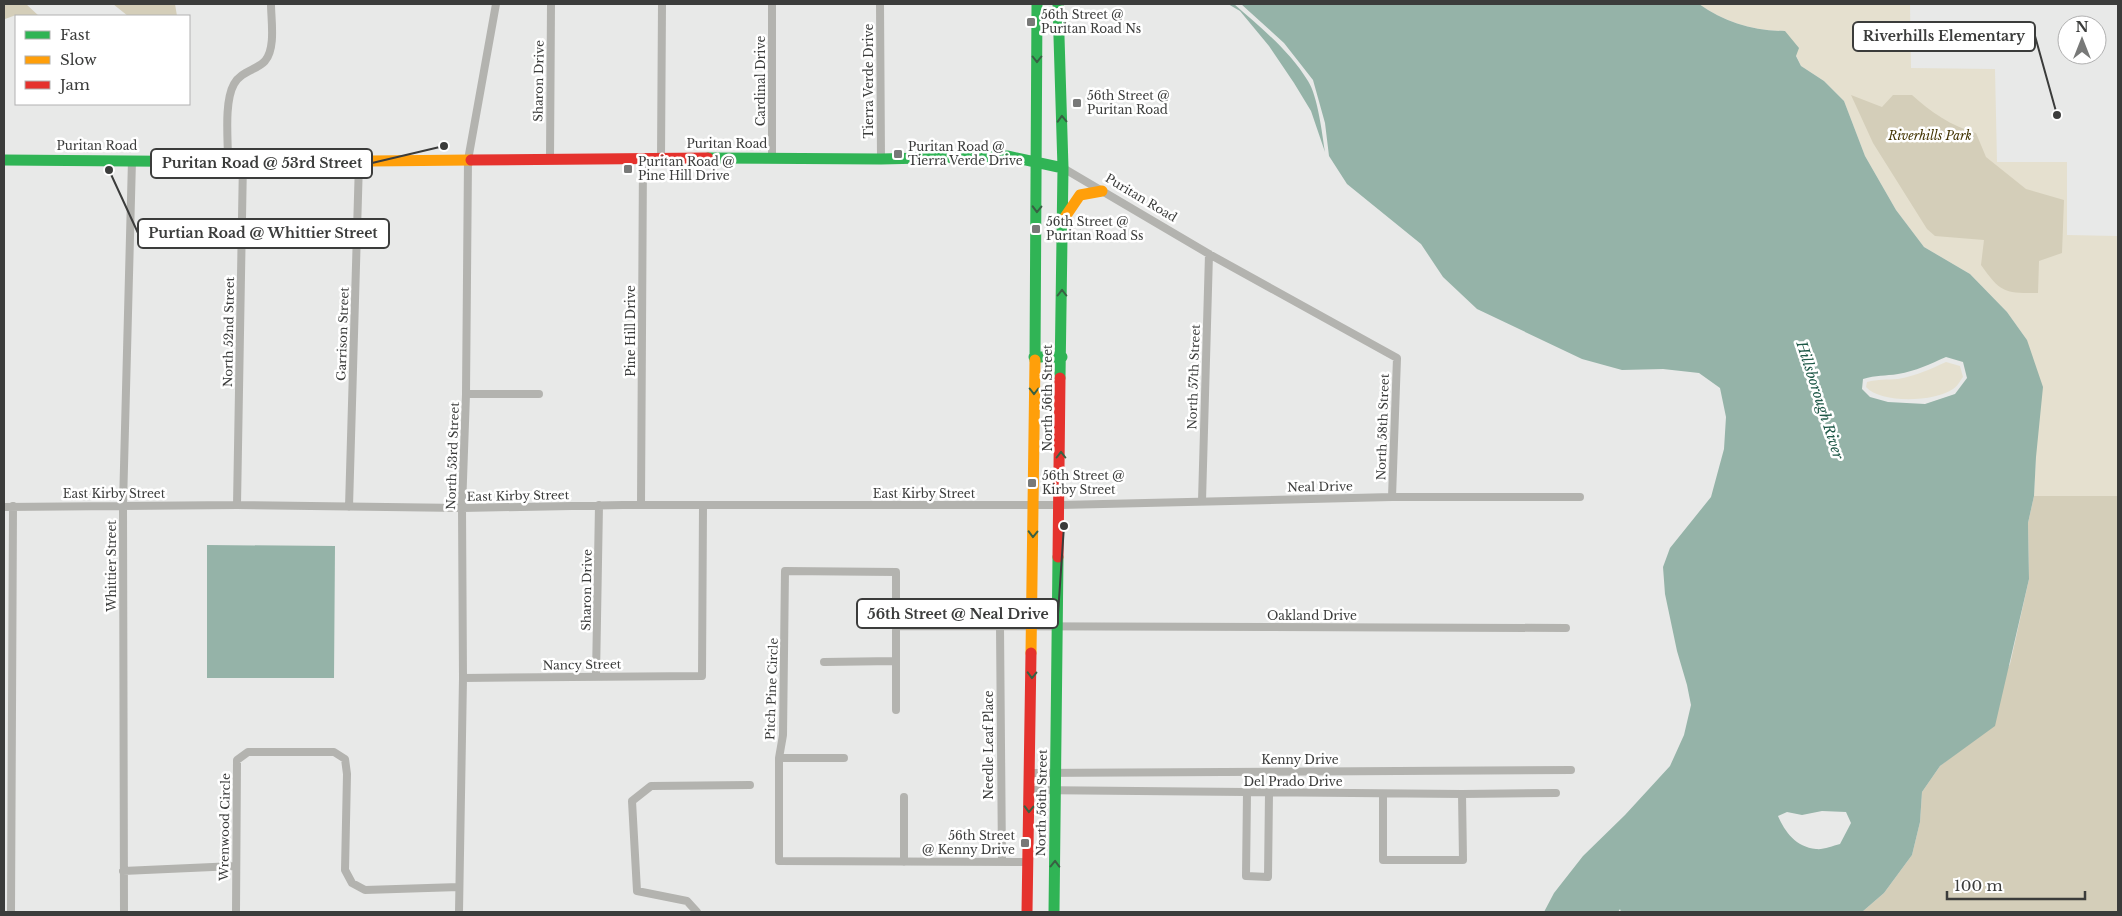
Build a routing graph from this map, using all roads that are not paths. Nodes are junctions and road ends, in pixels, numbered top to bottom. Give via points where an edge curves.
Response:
1 (272, 4) edge
2 (496, 4) edge
3 (551, 4) edge
4 (662, 4) edge
5 (772, 4) edge
6 (880, 4) edge
7 (1037, 4) edge
8 (1058, 4) edge
9 (550, 158) junction
10 (643, 158) junction
11 (661, 158) junction
12 (772, 158) junction
13 (881, 159) junction
14 (4, 160) edge
15 (132, 160) junction
16 (228, 160) junction
17 (468, 160) junction
18 (243, 161) junction
19 (1037, 161) junction
20 (360, 162) junction
21 (1063, 168) junction
22 (1102, 191) junction
23 (1063, 220) junction
24 (1209, 254) junction
25 (1034, 357) junction
26 (1062, 357) junction
27 (1397, 358) joint
28 (466, 394) junction
29 (539, 394) dead end
30 (1392, 497) junction
31 (1580, 497) dead end
32 (1202, 501) junction
33 (123, 505) junction
34 (236, 505) junction
35 (599, 505) junction
36 (640, 505) junction
37 (1034, 505) junction
38 (1061, 505) junction
39 (4, 506) edge
40 (13, 506) junction
41 (703, 506) junction
42 (350, 507) junction
43 (462, 508) junction
44 (895, 626) junction
45 (1032, 626) junction
46 (1058, 626) junction
47 (1000, 627) junction
48 (1566, 628) dead end
49 (895, 661) junction
50 (824, 662) dead end
51 (596, 676) junction
52 (463, 678) junction
53 (896, 710) dead end
54 (779, 758) junction
55 (844, 758) dead end
56 (1571, 770) dead end
57 (1030, 773) junction
58 (1056, 773) junction
59 (750, 786) dead end
60 (1029, 790) junction
61 (1055, 791) junction
62 (1247, 793) junction
63 (1269, 793) junction
64 (1556, 793) dead end
65 (1383, 794) junction
66 (1462, 794) junction
67 (904, 797) dead end
68 (904, 862) junction
69 (1002, 862) junction
70 (1028, 862) junction
71 (235, 866) junction
72 (124, 871) junction
73 (459, 887) junction
74 (11, 912) edge
75 (124, 912) edge
76 (236, 912) edge
77 (459, 912) edge
78 (697, 912) edge
79 (1028, 912) edge
80 (1054, 912) edge

1 - 16 street via 271,46 265,61 235,82 229,97
2 - 17 street, North 53rd Street
3 - 9 street, Sharon Drive
4 - 11 street
5 - 12 street, Cardinal Drive
6 - 13 street, Tierra Verde Drive
7 -> 19 main road, North 56th Street
21 -> 8 main road, North 56th Street
9 - 10 main road, Puritan Road
9 - 17 main road, Puritan Road
10 - 11 main road, Puritan Road
10 - 36 street, Pine Hill Drive
11 - 12 main road, Puritan Road
12 - 13 main road, Puritan Road
13 - 19 main road, Puritan Road via 1007,156
14 - 15 main road, Puritan Road
15 - 16 main road, Puritan Road
15 - 33 street, Whittier Street
16 - 18 main road, Puritan Road
17 - 20 main road, Puritan Road
17 - 28 street, North 53rd Street
18 - 20 main road, Puritan Road
18 - 34 street, North 52nd Street
19 - 21 main road, Puritan Road
19 -> 25 main road, North 56th Street
20 - 42 street, Garrison Street
21 - 22 street, Puritan Road
21 - 23 main road, North 56th Street
22 - 23 main road via 1080,195
22 - 24 street, Puritan Road
26 -> 23 main road, North 56th Street
24 - 27 street, Puritan Road
24 - 32 street, North 57th Street
25 - 26 main road
25 -> 37 main road, North 56th Street
38 -> 26 main road, North 56th Street
27 - 30 street, North 58th Street
28 - 29 street
28 - 43 street, North 53rd Street
30 - 31 street, Neal Drive
30 - 32 street, Neal Drive
32 - 38 street, Neal Drive
33 - 34 street, East Kirby Street
33 - 40 street, East Kirby Street
33 - 72 street, Whittier Street
34 - 42 street, East Kirby Street
35 - 36 street, East Kirby Street
35 - 43 street, East Kirby Street
35 - 51 street, Sharon Drive
36 - 41 street, East Kirby Street
37 - 38 street, East Kirby Street
37 - 41 street, East Kirby Street
37 -> 45 main road, North 56th Street
38 - 46 main road, North 56th Street
39 - 40 street, East Kirby Street
40 - 74 street
41 - 51 street, Nancy Street via 702,676
42 - 43 street, East Kirby Street
43 - 52 street, North 53rd Street
44 - 47 street
44 - 49 street
44 - 54 street, Pitch Pine Circle via 896,572 785,571 783,735
45 - 46 street, Oakland Drive
45 - 47 street
45 -> 57 main road, North 56th Street
46 - 48 street, Oakland Drive
46 - 58 main road, North 56th Street
47 - 69 street, Needle Leaf Place
49 - 50 street
49 - 53 street
51 - 52 street, Nancy Street
52 - 73 street, North 53rd Street
54 - 55 street
54 - 68 street, Pitch Pine Circle via 779,861
56 - 58 street, Kenny Drive
57 - 58 street, Kenny Drive
57 - 60 main road, North 56th Street
58 - 61 main road, North 56th Street
59 - 78 street via 651,786 632,800 637,891 687,901
60 - 61 street, Del Prado Drive
60 -> 70 main road, North 56th Street
61 - 62 street, Del Prado Drive
80 -> 61 main road, North 56th Street
62 - 63 street, Del Prado Drive
62 - 63 street via 1246,876 1268,876
63 - 65 street, Del Prado Drive
64 - 66 street, Del Prado Drive
65 - 66 street, Del Prado Drive
65 - 66 street via 1383,860 1463,860
67 - 68 street
68 - 69 street, Pitch Pine Circle
69 - 70 street, Pitch Pine Circle
70 - 79 main road, North 56th Street
71 - 72 street
71 - 73 street, Wrenwood Circle via 237,760 248,752 334,752 345,759 345,870 352,883 365,890
71 - 76 street, Wrenwood Circle
72 - 75 street, Whittier Street
73 - 77 street, North 53rd Street

